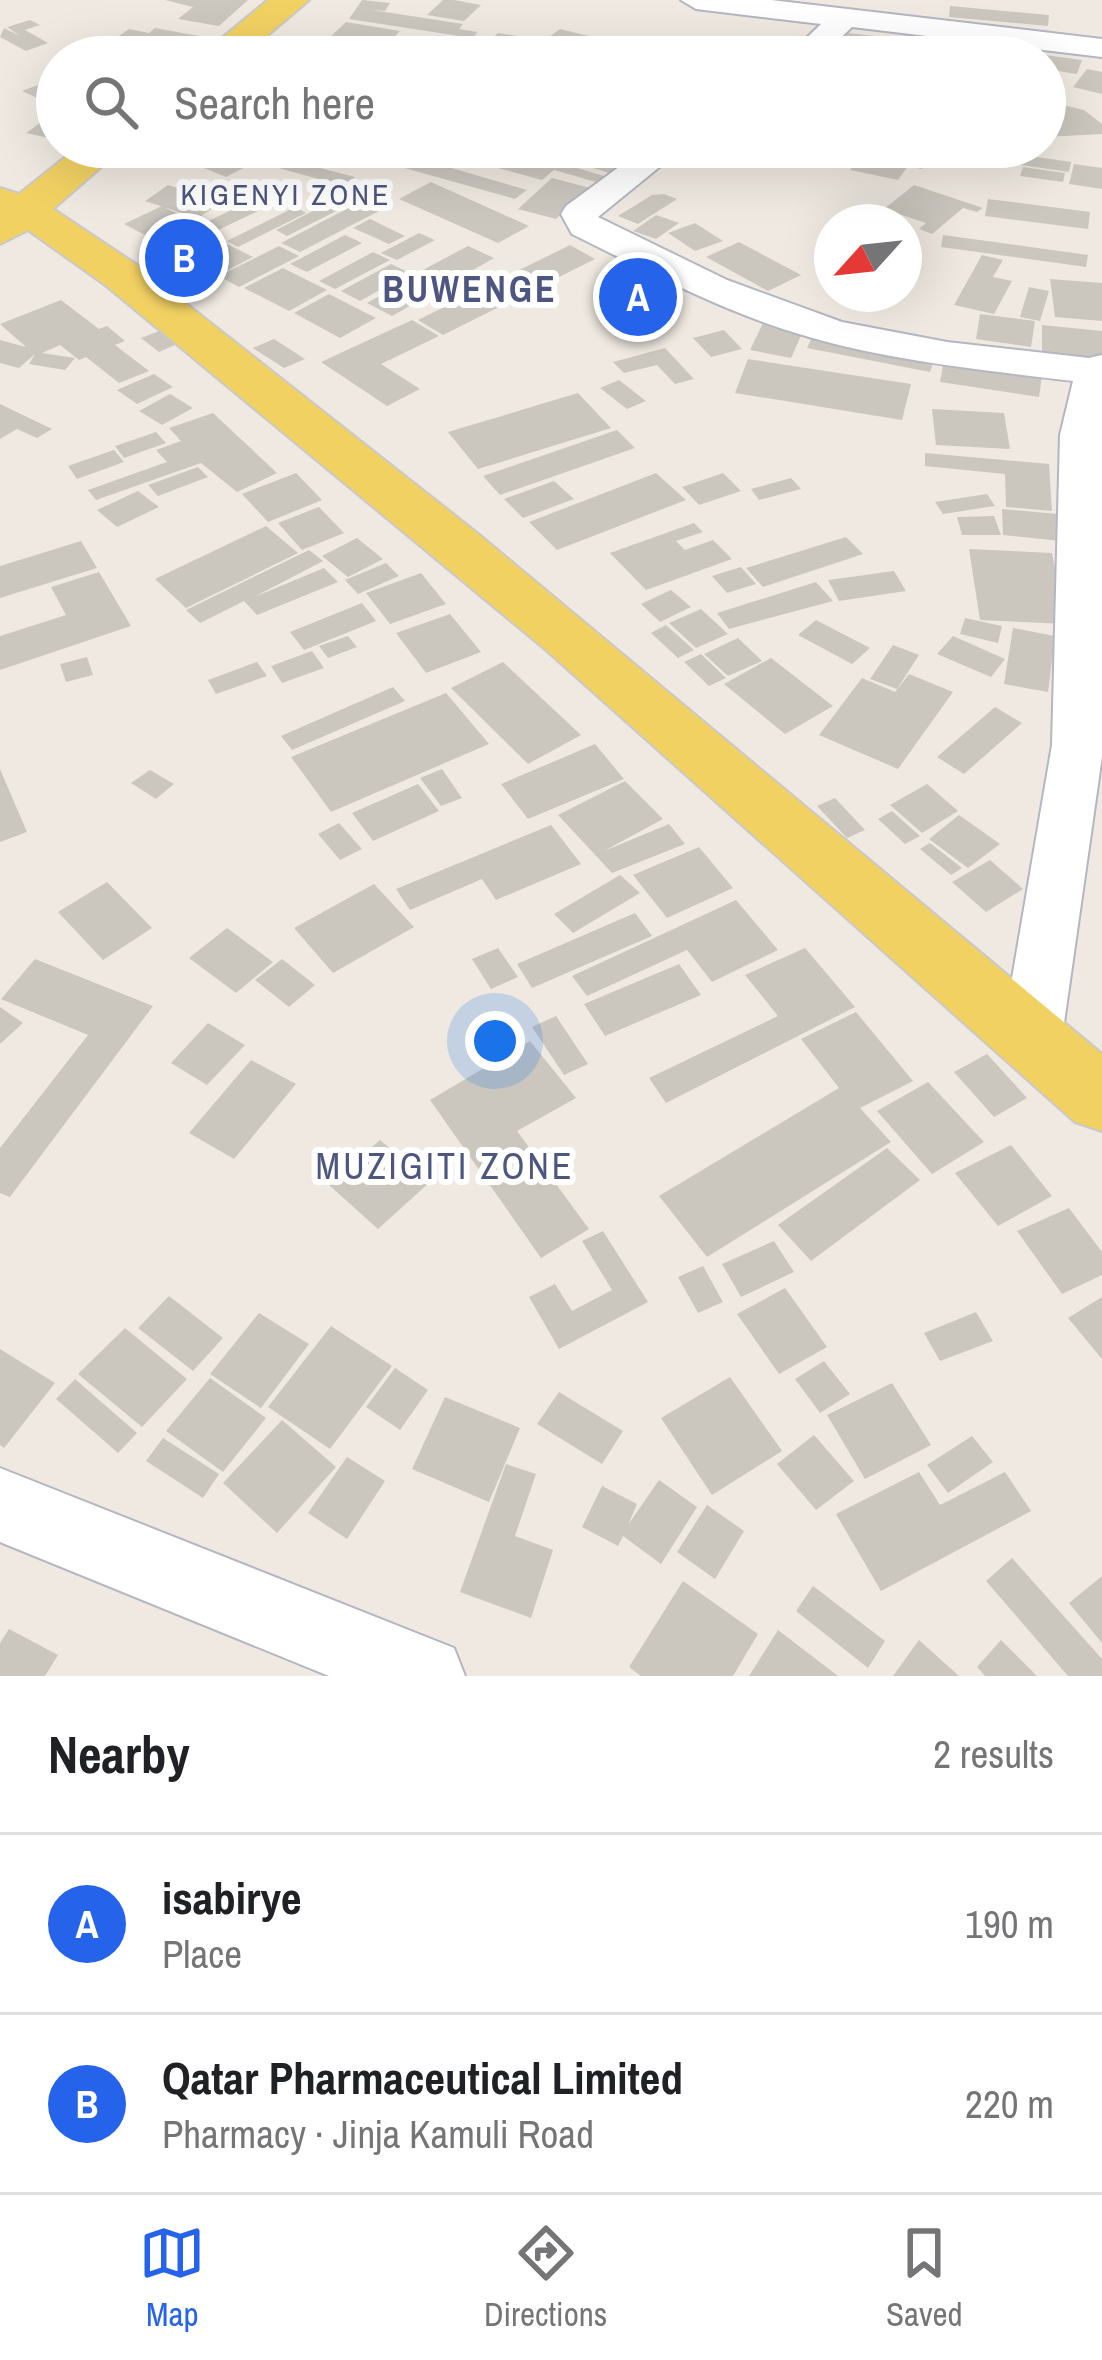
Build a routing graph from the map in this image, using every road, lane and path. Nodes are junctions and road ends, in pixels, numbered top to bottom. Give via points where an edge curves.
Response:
1 (291, 0) edge
2 (696, 0) edge
3 (843, 20) junction
4 (245, 36) edge
5 (826, 36) edge
6 (991, 36) edge
7 (1066, 44) edge
8 (1102, 48) edge
9 (74, 168) edge
10 (640, 168) edge
11 (8, 214) edge
12 (1100, 370) edge
13 (1089, 758) edge
14 (1032, 1037) junction
15 (1102, 1099) edge
16 (0, 1504) edge
17 (426, 1676) edge

1 - 4 main road
2 - 3 street
3 - 5 street
3 - 6 street
7 - 8 street
9 - 11 main road
10 - 12 street via 580,220 661,265 798,321 873,341
11 - 14 main road via 297,416
12 - 13 street via 1081,436
13 - 14 street
14 - 15 main road
16 - 17 street

